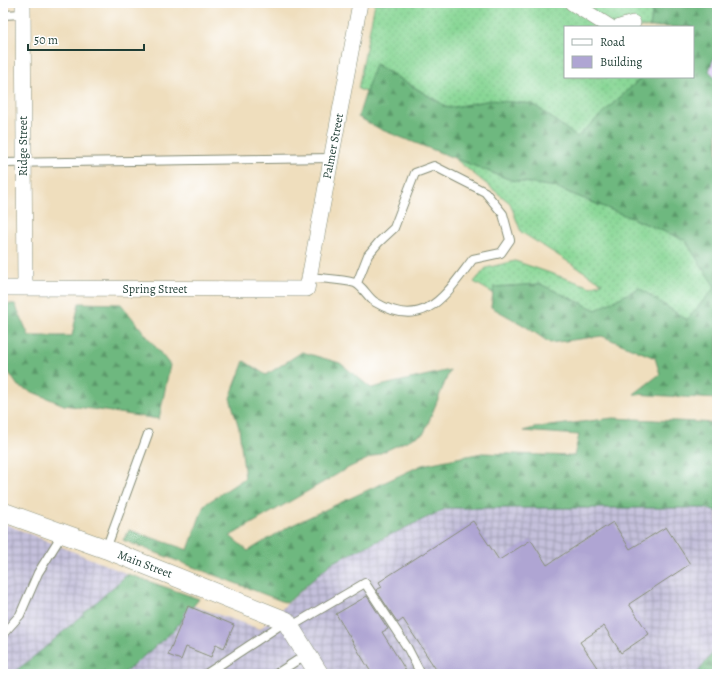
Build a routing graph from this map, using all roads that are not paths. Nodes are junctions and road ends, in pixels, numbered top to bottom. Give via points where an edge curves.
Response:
1 (360, 3) edge
2 (572, 3) edge
3 (23, 8) edge
4 (3, 16) edge
5 (608, 26) edge
6 (331, 158) junction
7 (3, 162) edge
8 (23, 162) junction
9 (308, 283) junction
10 (357, 283) junction
11 (3, 288) edge
12 (25, 288) junction
13 (148, 434) dead end
14 (3, 512) edge
15 (63, 533) junction
16 (106, 549) junction
17 (288, 624) junction
18 (3, 634) edge
19 (307, 654) junction
20 (206, 674) edge
21 (277, 674) edge
22 (319, 674) edge
23 (421, 674) edge

1 - 6 street, Palmer Street
2 - 5 street
3 - 4 lane
3 - 8 street, Ridge Street
6 - 8 lane
6 - 9 street, Palmer Street
7 - 8 lane
8 - 12 street, Ridge Street
9 - 10 lane
9 - 12 street, Spring Street
10 - 10 lane via 374,301 396,312 421,312 443,298 473,259 501,253 510,240 503,214 485,192 434,166 415,173 394,228 368,255
11 - 12 street, Spring Street
13 - 16 lane
14 - 15 street, Main Street
15 - 16 street, Main Street
15 - 18 lane via 38,573 20,615
16 - 17 street, Main Street
17 - 19 street
17 - 20 lane
17 - 23 lane via 364,583 407,647
19 - 21 lane
19 - 22 street

